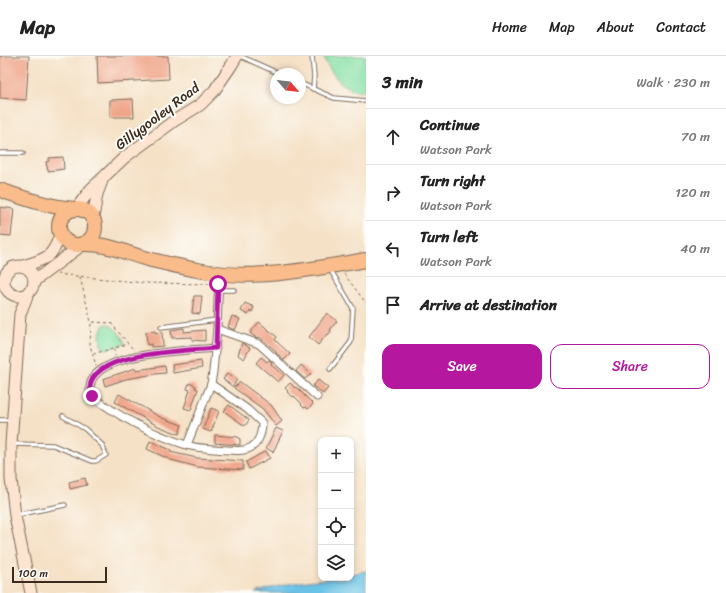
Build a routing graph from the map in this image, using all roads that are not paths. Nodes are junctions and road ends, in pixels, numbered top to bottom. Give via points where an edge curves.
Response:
1 (237, 56) edge
2 (240, 56) edge
3 (312, 56) edge
4 (270, 70) edge
5 (306, 86) edge
6 (313, 89) junction
7 (366, 102) edge
8 (0, 153) edge
9 (23, 153) dead end
10 (104, 177) junction
11 (6, 192) edge
12 (75, 209) junction
13 (94, 220) junction
14 (59, 230) junction
15 (83, 244) junction
16 (127, 252) junction
17 (366, 260) edge
18 (23, 266) junction
19 (334, 266) junction
20 (5, 269) edge
21 (34, 281) junction
22 (218, 282) junction
23 (2, 283) edge
24 (234, 290) dead end
25 (29, 292) junction
26 (11, 294) junction
27 (20, 314) junction
28 (217, 320) junction
29 (161, 327) dead end
30 (217, 329) junction
31 (216, 348) junction
32 (330, 369) dead end
33 (211, 384) junction
34 (317, 397) dead end
35 (64, 416) dead end
36 (0, 420) edge
37 (13, 420) junction
38 (11, 444) junction
39 (187, 445) junction
40 (65, 505) dead end
41 (15, 516) junction
42 (31, 593) edge

1 - 10 main road, Gillygooley Road via 218,87 200,105 125,157
2 - 4 lane
3 - 6 lane
5 - 6 lane
6 - 7 lane via 334,98
8 - 9 lane
10 - 12 main road, Gillygooley Road
10 - 13 main road, Gillygooley Road via 97,194
11 - 12 highway via 62,208
11 - 14 highway via 51,217
12 - 13 highway via 84,210
12 - 14 highway via 64,214
13 - 15 highway via 93,236
13 - 16 highway via 104,233
14 - 15 highway via 68,244
14 - 18 main road via 56,248 52,254 43,260
15 - 16 highway via 106,245
15 - 21 main road
16 - 22 highway
17 - 19 highway
18 - 20 main road
18 - 21 main road via 30,271
19 - 22 highway via 259,275 230,275
19 - 32 lane via 353,308 351,342
20 - 23 main road
21 - 25 main road
22 - 24 lane
22 - 28 street
23 - 26 main road
25 - 26 main road via 21,296
25 - 27 main road
26 - 27 main road
27 - 37 main road
28 - 29 lane
28 - 30 street
30 - 31 street
30 - 34 street via 259,344
31 - 33 street
31 - 39 street via 127,358 106,366 96,374 90,386 92,396 107,408 154,433
33 - 39 street
33 - 39 street via 247,409 262,423 259,440 244,450 209,449
35 - 38 lane via 102,445 106,455 92,461 52,445
36 - 37 lane
37 - 38 main road
38 - 41 main road
40 - 41 lane
41 - 42 main road

